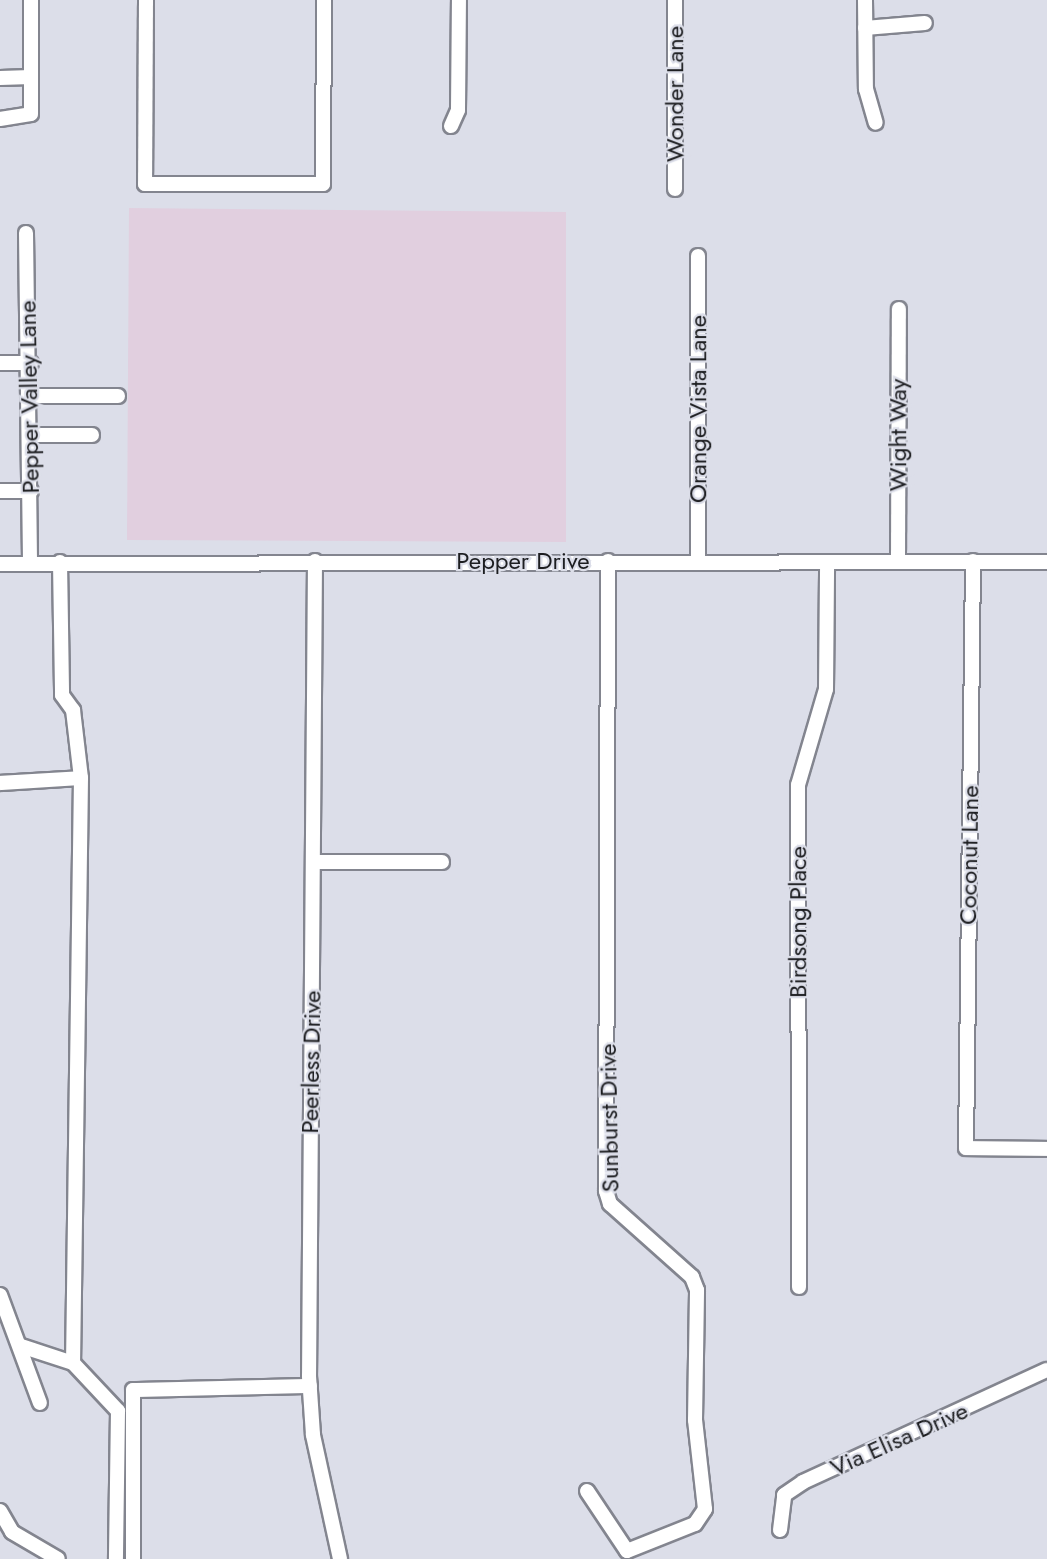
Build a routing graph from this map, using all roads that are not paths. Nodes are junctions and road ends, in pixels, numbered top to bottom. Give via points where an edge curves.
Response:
1 (31, 0) edge
2 (146, 0) edge
3 (324, 0) edge
4 (459, 0) edge
5 (675, 0) edge
6 (865, 0) edge
7 (925, 23) dead end
8 (865, 28) junction
9 (31, 77) junction
10 (0, 78) edge
11 (0, 119) edge
12 (876, 123) dead end
13 (451, 126) dead end
14 (675, 189) dead end
15 (26, 233) dead end
16 (698, 256) dead end
17 (899, 309) dead end
18 (0, 363) edge
19 (31, 363) junction
20 (31, 396) junction
21 (118, 396) dead end
22 (31, 435) junction
23 (92, 435) dead end
24 (0, 491) edge
25 (31, 491) junction
26 (315, 561) junction
27 (608, 561) junction
28 (898, 561) junction
29 (973, 561) junction
30 (30, 562) junction
31 (60, 562) junction
32 (698, 562) junction
33 (827, 562) junction
34 (1047, 562) edge
35 (0, 564) edge
36 (81, 778) junction
37 (0, 783) edge
38 (313, 862) junction
39 (442, 862) dead end
40 (1047, 1149) edge
41 (799, 1287) dead end
42 (0, 1295) edge
43 (21, 1346) junction
44 (73, 1364) junction
45 (1047, 1370) edge
46 (310, 1386) junction
47 (40, 1403) dead end
48 (587, 1491) dead end
49 (0, 1511) edge
50 (780, 1530) dead end
51 (625, 1555) edge
52 (58, 1559) edge
53 (116, 1559) edge
54 (133, 1559) edge
55 (340, 1559) edge

1 - 9 street
2 - 3 street via 145,184 323,184
4 - 13 street via 458,110
5 - 14 street, Wonder Lane
6 - 8 street
7 - 8 street
8 - 12 street via 866,89
9 - 10 street
9 - 11 street via 31,114
15 - 19 street, Pepper Valley Lane
16 - 32 street, Orange Vista Lane
17 - 28 street, Wight Way
18 - 19 street
19 - 20 street, Pepper Valley Lane
20 - 21 street
20 - 22 street, Pepper Valley Lane
22 - 23 street
22 - 25 street, Pepper Valley Lane
24 - 25 street
25 - 30 street, Pepper Valley Lane
26 - 27 street, Pepper Drive
26 - 31 street, Pepper Drive
26 - 38 street, Peerless Drive
27 - 32 street, Pepper Drive
27 - 51 street, Sunburst Drive via 606,1191 610,1204 692,1277 697,1290 695,1420 705,1509 695,1524
28 - 29 street, Pepper Drive
28 - 33 street, Pepper Drive
29 - 34 street, Pepper Drive
29 - 40 street, Coconut Lane via 966,1148
30 - 31 street, Pepper Drive
30 - 35 street, Pepper Drive
31 - 36 street via 62,695 73,710
32 - 33 street, Pepper Drive
33 - 41 street, Birdsong Place via 826,689 798,785
36 - 37 street
36 - 44 street
38 - 39 street
38 - 46 street, Peerless Drive
42 - 43 street
43 - 44 street
43 - 47 street
44 - 53 street via 111,1400 120,1420
45 - 50 street, Via Elisa Drive via 803,1482 784,1495
46 - 54 street via 133,1390
46 - 55 street, Peerless Drive via 313,1436
48 - 51 street, Sunburst Drive
49 - 52 street via 12,1532

